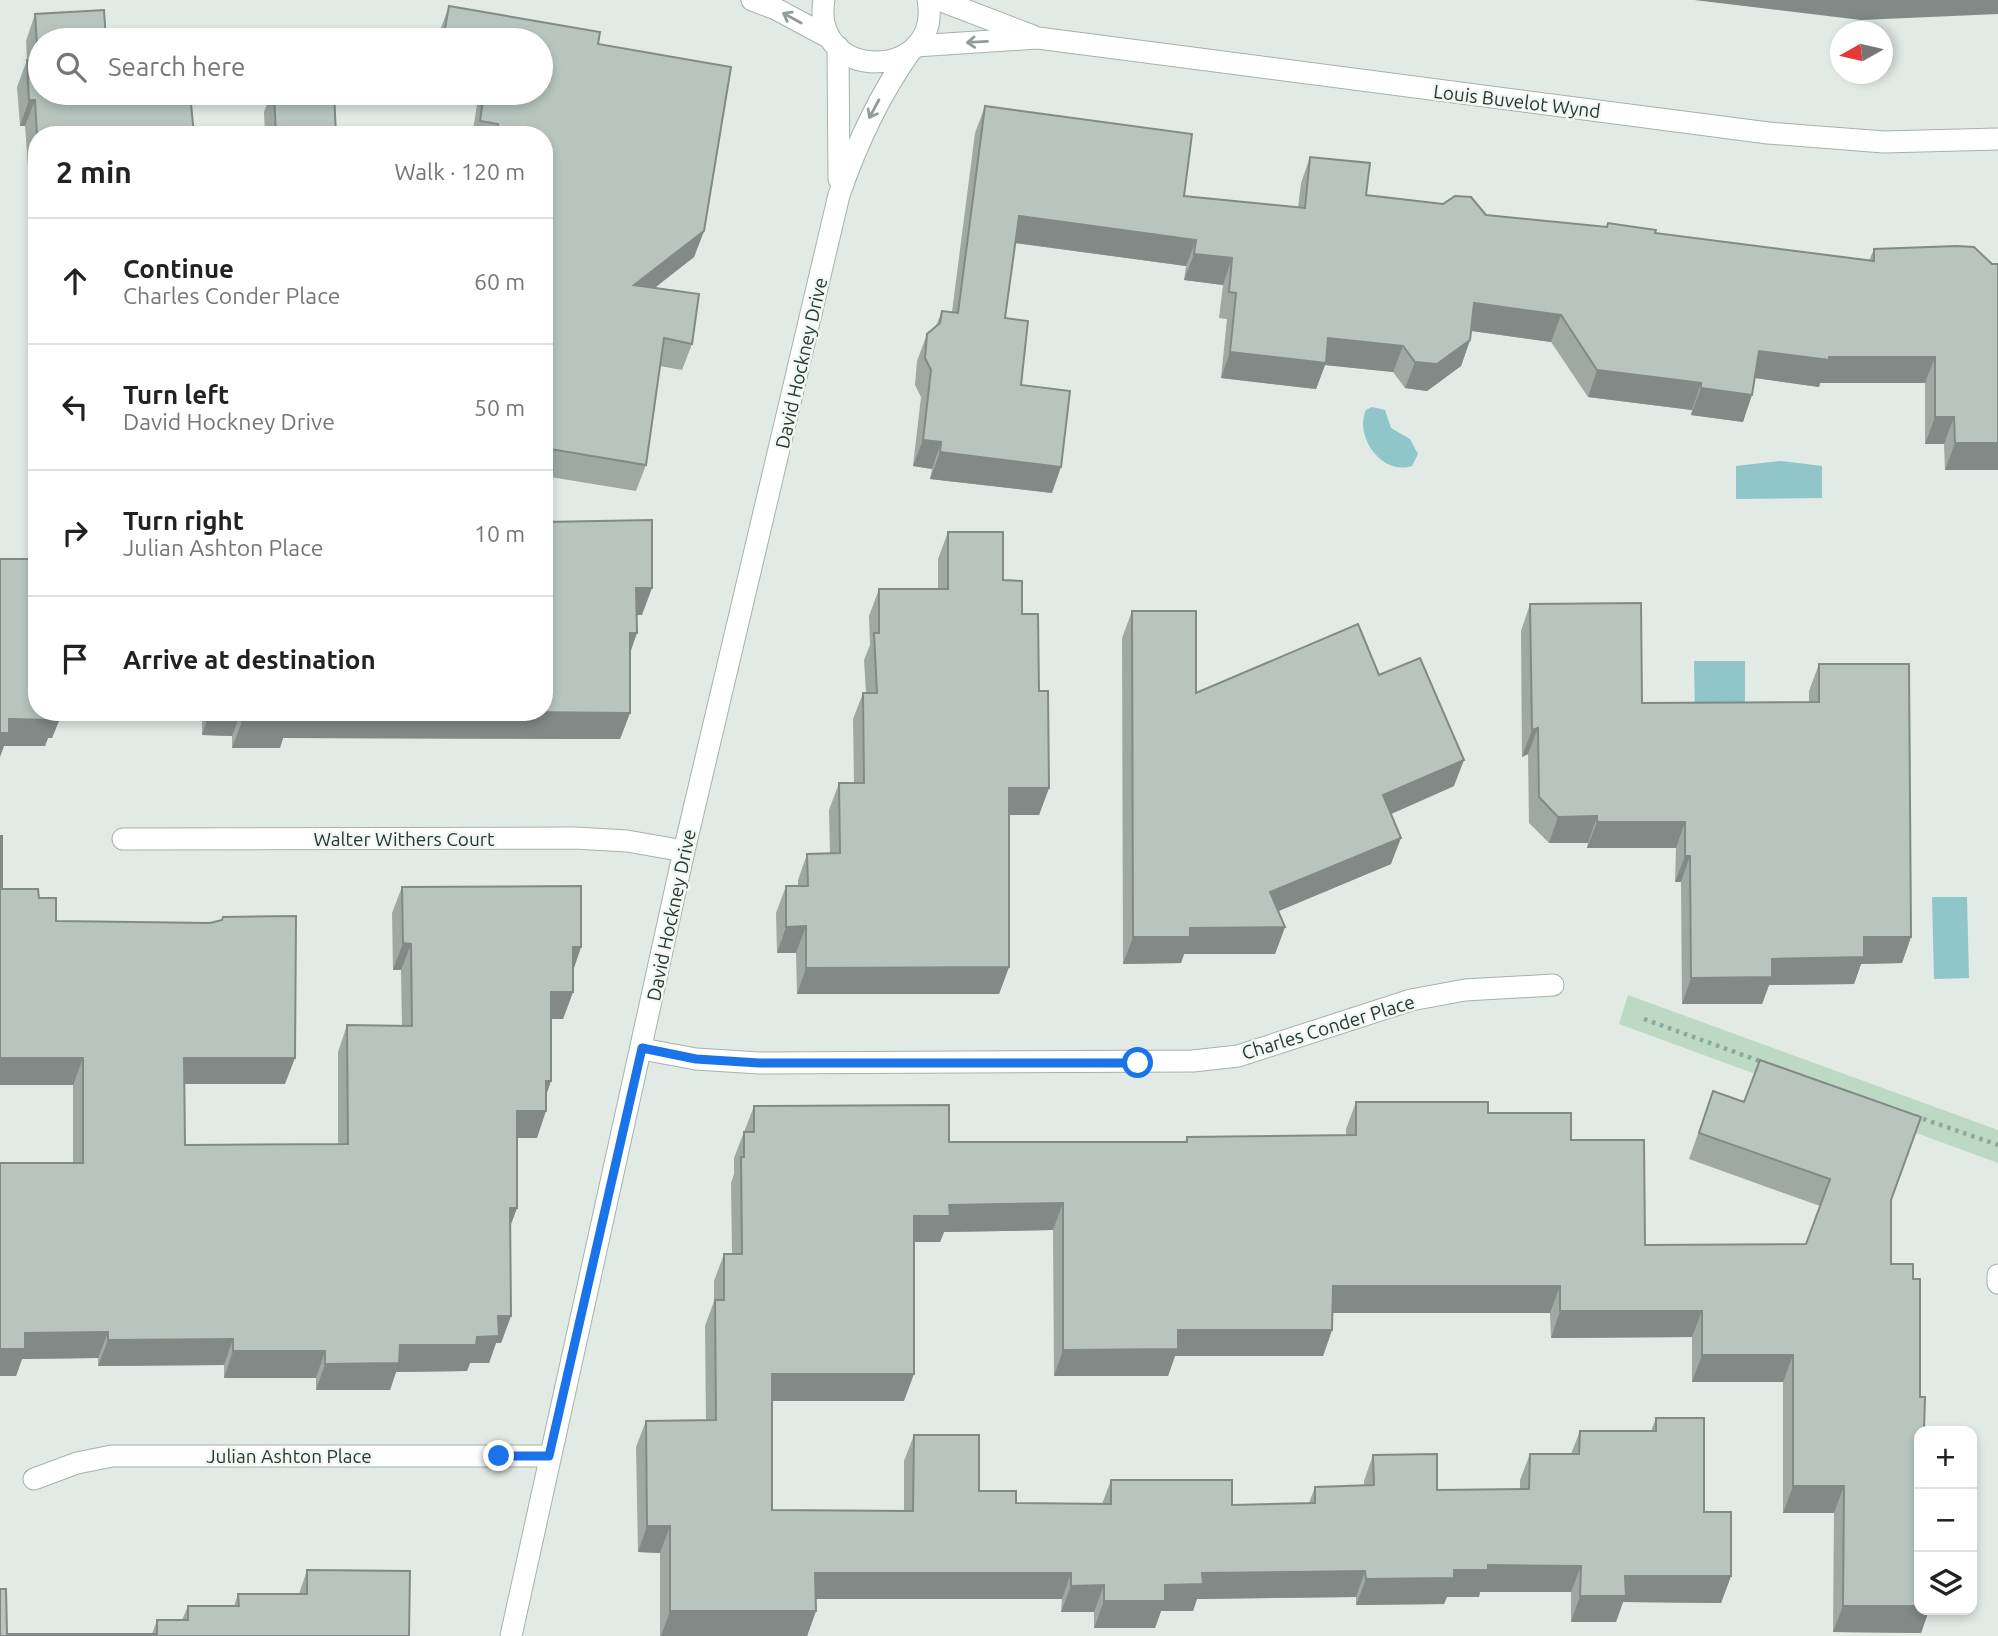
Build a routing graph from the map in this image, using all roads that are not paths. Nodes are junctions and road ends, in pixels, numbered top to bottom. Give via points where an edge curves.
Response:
1 (752, 0) edge
2 (824, 0) edge
3 (928, 0) edge
4 (939, 0) edge
5 (1038, 38) junction
6 (834, 43) junction
7 (913, 49) junction
8 (1998, 139) edge
9 (839, 195) junction
10 (123, 839) dead end
11 (684, 852) junction
12 (1553, 985) dead end
13 (642, 1048) junction
14 (1998, 1275) edge
15 (1998, 1283) edge
16 (549, 1456) junction
17 (34, 1479) dead end
18 (511, 1636) edge

6 -> 1 street, Louis Buvelot Wynd
2 - 6 street, David Hockney Drive via 825,24
3 - 7 street, David Hockney Drive via 929,16
4 - 5 street, Louis Buvelot Wynd
5 -> 7 street, Louis Buvelot Wynd
5 - 8 street, Louis Buvelot Wynd via 1768,133 1884,142
6 - 7 street, Louis Buvelot Wynd via 865,63 897,60
6 - 9 street, David Hockney Drive
7 -> 9 street, David Hockney Drive via 890,80 858,141
9 - 11 street, David Hockney Drive
10 - 11 street, Walter Withers Court via 575,838 627,841
11 - 13 street, David Hockney Drive
12 - 13 street, Charles Conder Place via 1465,990 1411,1000 1238,1056 1193,1061 759,1063 696,1059
13 - 16 street, David Hockney Drive
14 - 15 street
16 - 17 street, Julian Ashton Place via 112,1456 76,1462
16 - 18 street, David Hockney Drive

